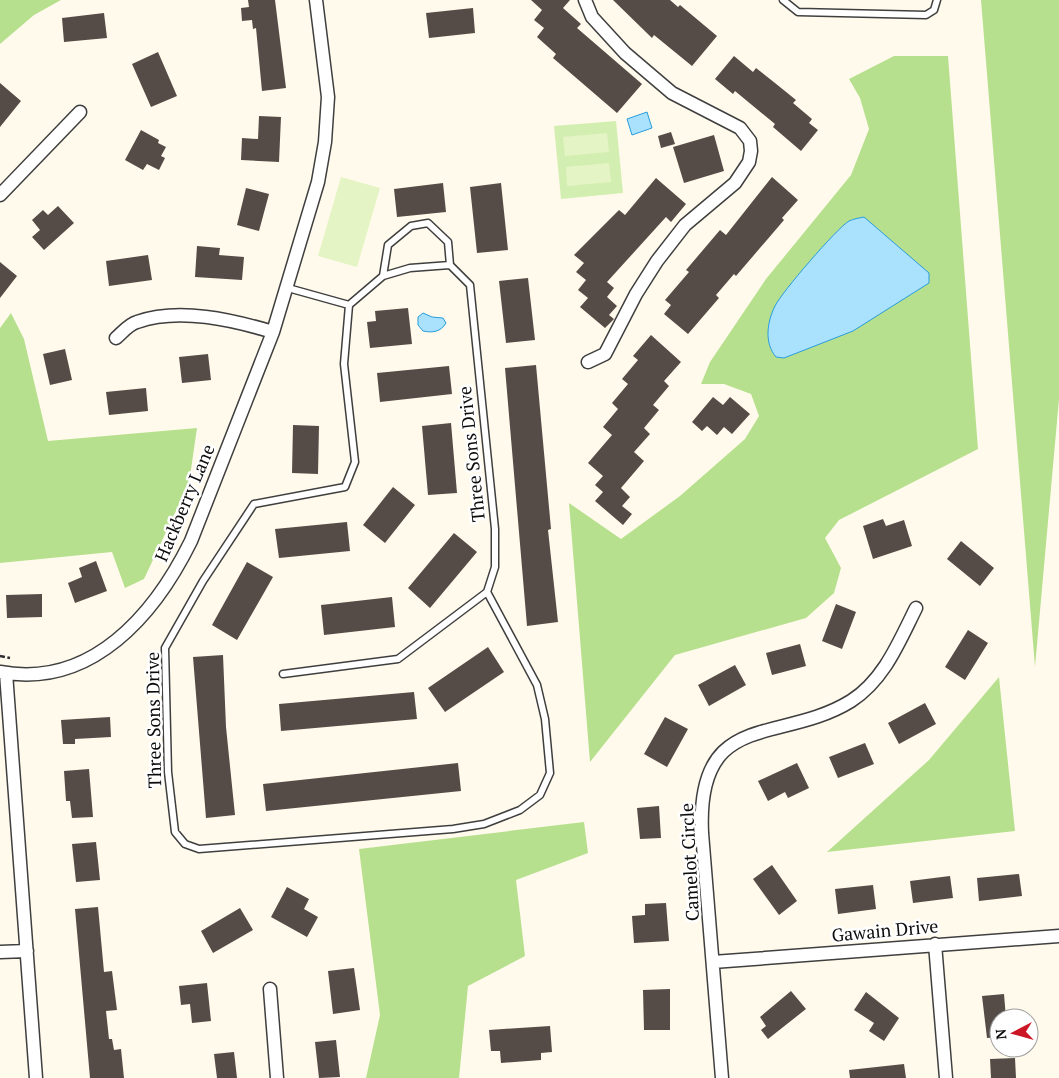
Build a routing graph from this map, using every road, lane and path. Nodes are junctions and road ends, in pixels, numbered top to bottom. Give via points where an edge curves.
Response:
1 (316, 0) edge
2 (585, 0) edge
3 (783, 0) edge
4 (937, 0) edge
5 (80, 112) dead end
6 (0, 195) edge
7 (450, 265) junction
8 (383, 276) junction
9 (288, 288) junction
10 (349, 305) junction
11 (273, 332) junction
12 (116, 338) dead end
13 (588, 362) dead end
14 (487, 592) junction
15 (916, 608) dead end
16 (0, 656) edge
17 (16, 658) dead end
18 (3, 672) edge
19 (283, 674) dead end
20 (1059, 936) edge
21 (935, 944) junction
22 (26, 951) junction
23 (0, 952) edge
24 (714, 962) junction
25 (270, 989) dead end
26 (36, 1078) edge
27 (277, 1078) edge
28 (722, 1078) edge
29 (946, 1078) edge

1 - 9 street, Hackberry Lane via 328,97 326,142
2 - 13 street via 592,17 625,53 672,93 740,128 750,141 749,162 735,183 685,225 636,294 605,354
3 - 4 lane via 798,12 926,15 934,10
5 - 6 street
7 - 8 lane via 410,268
7 - 8 lane via 448,242 428,224 411,226 388,245
7 - 14 lane, Three Sons Drive via 470,285 495,529 495,567
8 - 10 lane
9 - 10 lane
9 - 11 street, Hackberry Lane
10 - 14 lane, Three Sons Drive via 344,364 355,462 345,487 254,504 203,581 165,648 168,772 175,832 185,844 199,849 453,829 484,824 520,810 540,795 550,773 538,685
11 - 12 street via 215,318 160,317 135,322
11 - 18 street, Hackberry Lane via 191,540 178,567 150,608 111,644 78,664 39,674
14 - 19 lane via 398,659
15 - 24 street, Camelot Circle via 878,677 851,701 814,716 746,736 722,755 713,767 707,780 701,816
16 - 17 path
18 - 22 street
20 - 21 street, Gawain Drive
21 - 24 street, Gawain Drive
21 - 29 street
22 - 23 street
22 - 26 street
24 - 28 street, Camelot Circle
25 - 27 street

